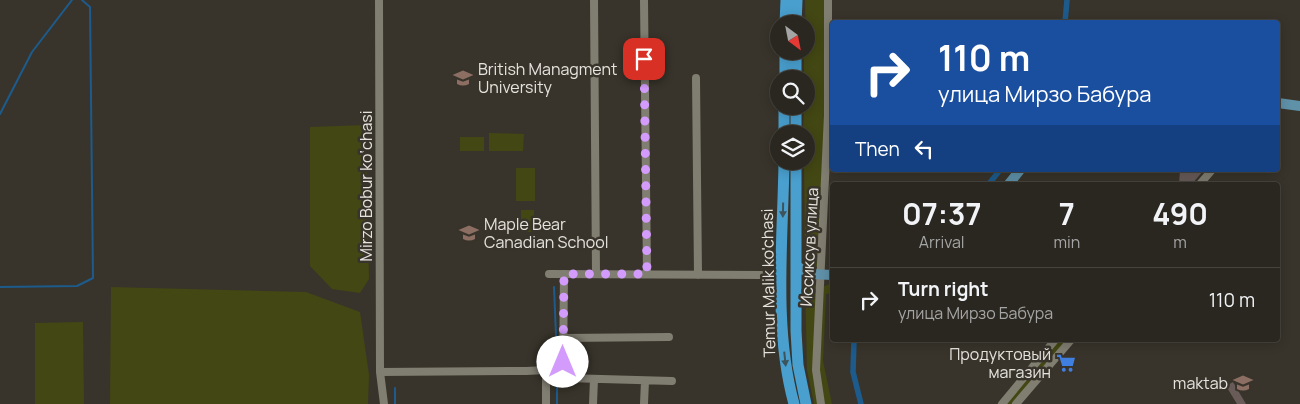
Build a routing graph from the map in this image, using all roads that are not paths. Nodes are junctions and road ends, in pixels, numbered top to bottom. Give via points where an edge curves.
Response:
1 (379, 0) edge
2 (594, 0) edge
3 (644, 0) edge
4 (786, 0) edge
5 (797, 0) edge
6 (828, 0) edge
7 (785, 15) edge
8 (796, 15) edge
9 (696, 78) dead end
10 (1280, 103) edge
11 (1300, 106) edge
12 (784, 170) edge
13 (796, 170) edge
14 (1018, 172) edge
15 (1210, 172) edge
16 (1010, 182) edge
17 (1202, 182) edge
18 (796, 266) junction
19 (549, 274) dead end
20 (564, 274) junction
21 (596, 274) junction
22 (647, 274) junction
23 (698, 275) junction
24 (782, 275) junction
25 (827, 275) edge
26 (796, 287) junction
27 (669, 337) dead end
28 (563, 338) junction
29 (1053, 342) edge
30 (1068, 342) edge
31 (563, 362) junction
32 (546, 370) junction
33 (380, 372) junction
34 (594, 379) junction
35 (645, 381) junction
36 (672, 381) dead end
37 (792, 400) edge
38 (384, 404) edge
39 (546, 404) edge
40 (593, 404) edge
41 (644, 404) edge
42 (806, 404) edge
43 (821, 404) edge
44 (1002, 404) edge
45 (1016, 404) edge

1 - 33 street, Mirzo Bobur ko‘chasi
2 - 21 street
3 - 22 street
4 - 7 highway
5 - 8 highway
6 - 25 street, Иссиксув улица
9 - 23 street
10 - 11 main road
12 -> 24 highway, Temur Malik ko'chasi
13 - 18 highway, Temur Malik ko'chasi
14 - 16 main road
15 - 17 street
18 - 25 main road via 808,273
18 - 26 highway, Temur Malik ko'chasi
19 - 20 street
20 - 21 street
20 - 28 street
21 - 22 street
22 - 23 street
23 - 24 street
24 -> 37 highway, Temur Malik ko'chasi via 783,334
25 - 26 main road via 807,279
25 - 43 street, Иссиксув улица via 816,370
26 - 42 highway, Temur Malik ko'chasi via 798,359
27 - 28 street
28 - 31 street
29 - 44 street
30 - 45 street
31 - 32 street via 550,362
31 - 34 street via 566,378
32 - 33 street
32 - 39 street
33 - 38 street, Mirzo Bobur ko‘chasi
34 - 35 street
34 - 40 street
35 - 36 street
35 - 41 street

